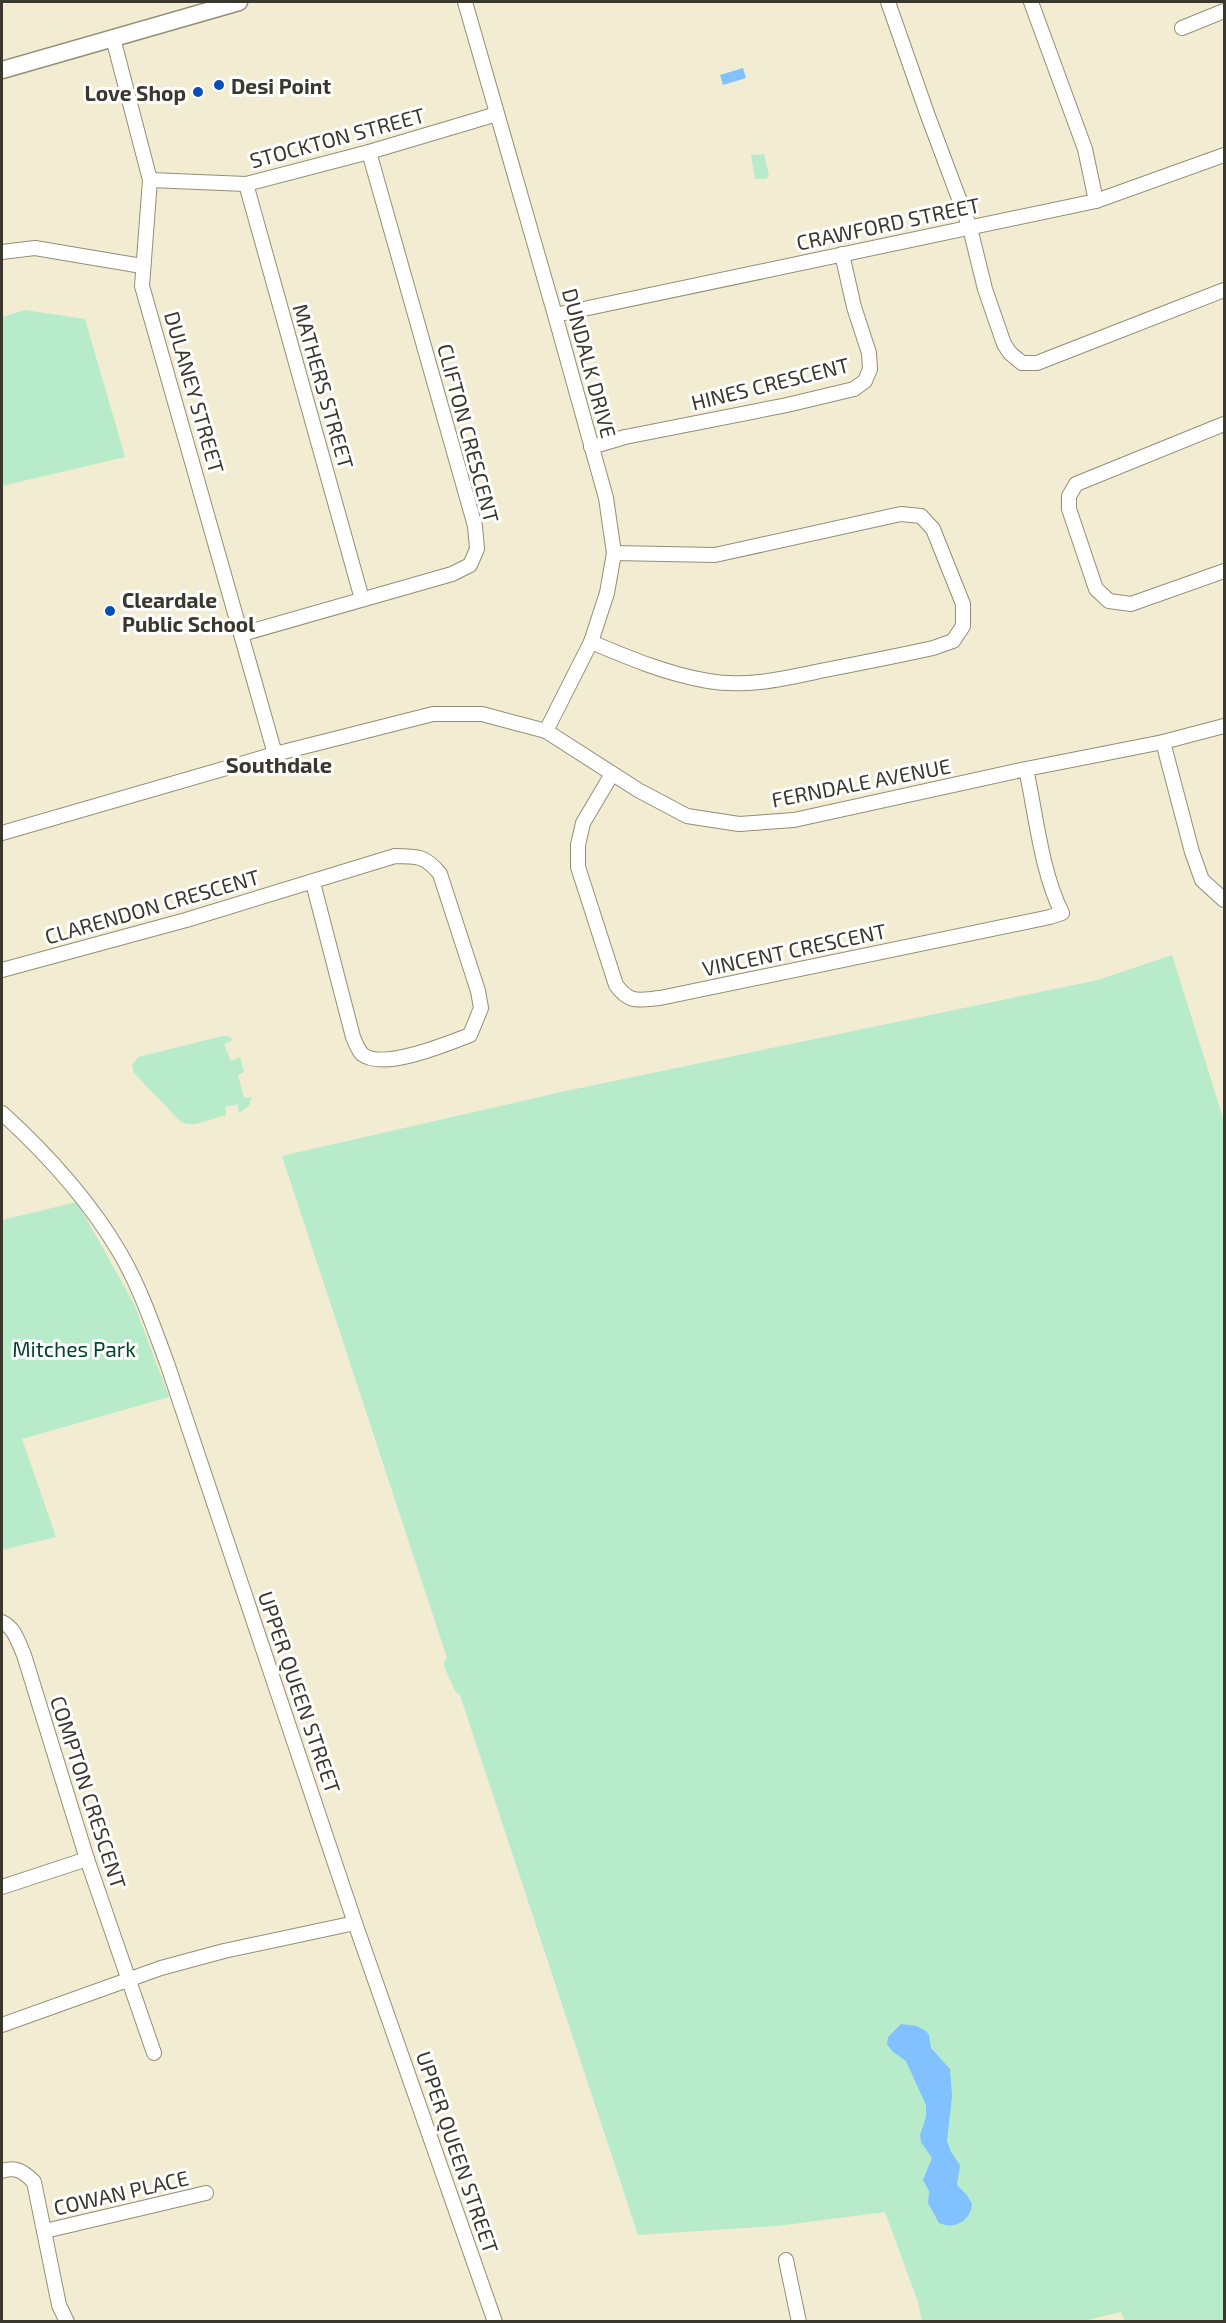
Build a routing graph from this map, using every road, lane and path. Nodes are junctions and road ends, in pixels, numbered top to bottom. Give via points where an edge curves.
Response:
1 (239, 2) edge
2 (465, 2) edge
3 (888, 2) edge
4 (1031, 2) edge
5 (1224, 11) edge
6 (1182, 28) dead end
7 (113, 38) junction
8 (2, 70) edge
9 (497, 114) junction
10 (369, 152) junction
11 (1224, 155) edge
12 (150, 180) junction
13 (246, 184) junction
14 (1096, 201) junction
15 (970, 228) junction
16 (2, 252) edge
17 (842, 254) junction
18 (142, 266) junction
19 (1224, 290) edge
20 (555, 315) junction
21 (1224, 424) edge
22 (591, 447) junction
23 (614, 553) junction
24 (1224, 571) edge
25 (362, 599) junction
26 (242, 634) junction
27 (591, 642) junction
28 (1224, 726) edge
29 (546, 731) junction
30 (1163, 742) junction
31 (275, 754) junction
32 (1026, 769) junction
33 (612, 774) junction
34 (2, 833) edge
35 (313, 883) junction
36 (1224, 900) edge
37 (2, 970) edge
38 (2, 1113) edge
39 (2, 1622) edge
40 (87, 1859) junction
41 (2, 1887) edge
42 (355, 1923) junction
43 (129, 1981) junction
44 (2, 2025) edge
45 (154, 2053) dead end
46 (2, 2171) edge
47 (206, 2193) dead end
48 (45, 2232) junction
49 (786, 2260) dead end
50 (67, 2322) edge
51 (495, 2322) edge
52 (799, 2322) edge

1 - 7 main road
2 - 9 street, DUNDALK DRIVE
3 - 15 street
4 - 14 street via 1085,149
5 - 6 street
7 - 8 main road
7 - 12 street, DULANEY STREET
9 - 10 street, STOCKTON STREET
9 - 20 street, DUNDALK DRIVE
10 - 13 street, STOCKTON STREET
10 - 25 street, CLIFTON CRESCENT via 475,526 477,549 470,565 452,574
11 - 14 street, CRAWFORD STREET
12 - 13 street, STOCKTON STREET
12 - 18 street, DULANEY STREET
13 - 25 street, MATHERS STREET
14 - 15 street, CRAWFORD STREET
15 - 17 street, CRAWFORD STREET
15 - 19 street via 1004,344 1022,363 1037,363
16 - 18 street via 35,248
17 - 20 street, CRAWFORD STREET
17 - 22 street, HINES CRESCENT via 870,353 865,381 843,392
18 - 26 street, DULANEY STREET via 142,286
20 - 22 street, DUNDALK DRIVE
21 - 24 street via 1076,484 1069,496 1069,509 1096,589 1108,600 1131,604
22 - 23 street, DUNDALK DRIVE via 606,498
23 - 27 street, DUNDALK DRIVE via 607,593
23 - 27 street via 714,555 901,514 921,516 933,529 963,604 963,626 953,641 933,648 740,684 675,674
25 - 26 street, CLIFTON CRESCENT
26 - 31 street, DULANEY STREET
27 - 29 street, DUNDALK DRIVE
28 - 30 street, FERNDALE AVENUE
29 - 31 street, FERNDALE AVENUE via 482,714 433,714
29 - 33 street, FERNDALE AVENUE
30 - 32 street, FERNDALE AVENUE
30 - 36 street via 1202,880
31 - 34 street, FERNDALE AVENUE
32 - 33 street, FERNDALE AVENUE via 794,820 739,824 687,816
32 - 33 street, VINCENT CRESCENT via 1047,870 1062,913 634,1001 616,985 578,867 583,823
35 - 35 street, CLARENDON CRESCENT via 353,1037 361,1053 375,1060 393,1059 470,1035 481,1008 478,991 440,874 430,861 395,856
35 - 37 street, CLARENDON CRESCENT
38 - 42 street, UPPER QUEEN STREET via 92,1209 121,1254 145,1304
39 - 40 street, COMPTON CRESCENT via 15,1634 24,1654
40 - 41 street
40 - 43 street, COMPTON CRESCENT
42 - 43 street via 224,1951
42 - 51 street, UPPER QUEEN STREET
43 - 44 street
43 - 45 street, COMPTON CRESCENT
46 - 48 street via 23,2171 34,2182
47 - 48 street, COWAN PLACE
48 - 50 street via 59,2305
49 - 52 street

